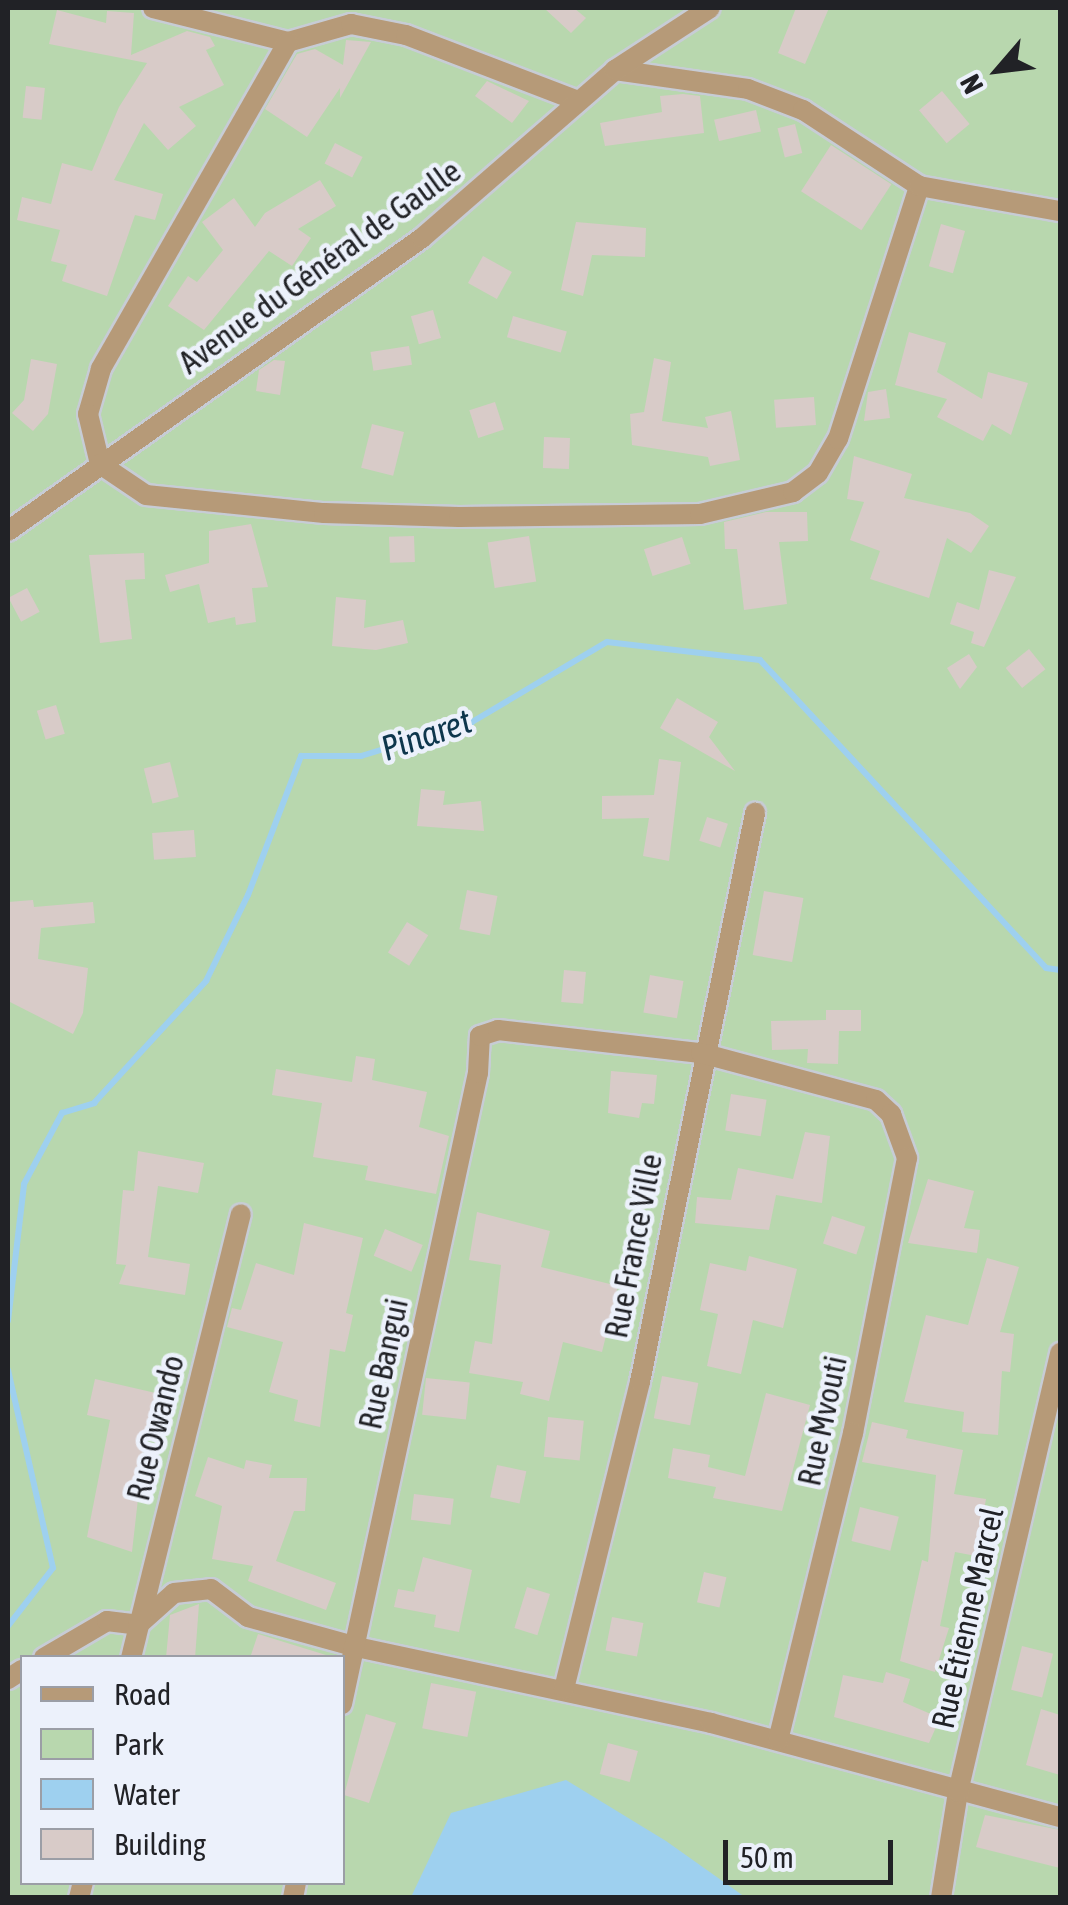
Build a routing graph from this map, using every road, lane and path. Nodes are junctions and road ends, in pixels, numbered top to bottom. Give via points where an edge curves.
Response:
1 (153, 8) edge
2 (710, 8) edge
3 (288, 42) junction
4 (616, 70) junction
5 (578, 101) junction
6 (919, 186) junction
7 (1060, 211) edge
8 (100, 464) junction
9 (8, 531) edge
10 (755, 813) dead end
11 (701, 1053) junction
12 (241, 1214) dead end
13 (1060, 1353) edge
14 (138, 1625) junction
15 (357, 1647) junction
16 (49, 1655) edge
17 (132, 1655) edge
18 (564, 1690) junction
19 (345, 1693) edge
20 (778, 1740) junction
21 (958, 1792) junction
22 (1060, 1818) edge
23 (942, 1898) edge

1 - 3 street
2 - 4 street, Avenue du Général de Gaulle
3 - 5 street via 351,24 406,34
3 - 8 street via 101,369 88,414
4 - 5 street, Avenue du Général de Gaulle
4 - 6 street via 748,89 803,110
5 - 8 street, Avenue du Général de Gaulle via 422,238
6 - 7 street
6 - 8 street via 838,439 818,474 793,492 700,514 324,513 146,495
8 - 9 street, Avenue du Général de Gaulle
10 - 11 street, Rue France Ville
11 - 15 street, Rue Bangui via 498,1030 480,1036 478,1073
11 - 18 street, Rue France Ville via 640,1382
11 - 20 street, Rue Mvouti via 876,1100 891,1114 907,1158 853,1433
12 - 14 street, Rue Owando
13 - 21 street, Rue Étienne Marcel
14 - 15 street via 174,1593 211,1589 248,1617
14 - 16 street via 107,1621
14 - 17 street, Rue Owando
15 - 18 street
15 - 19 street, Rue Bangui
18 - 20 street
20 - 21 street
21 - 22 street
21 - 23 street, Rue Étienne Marcel

